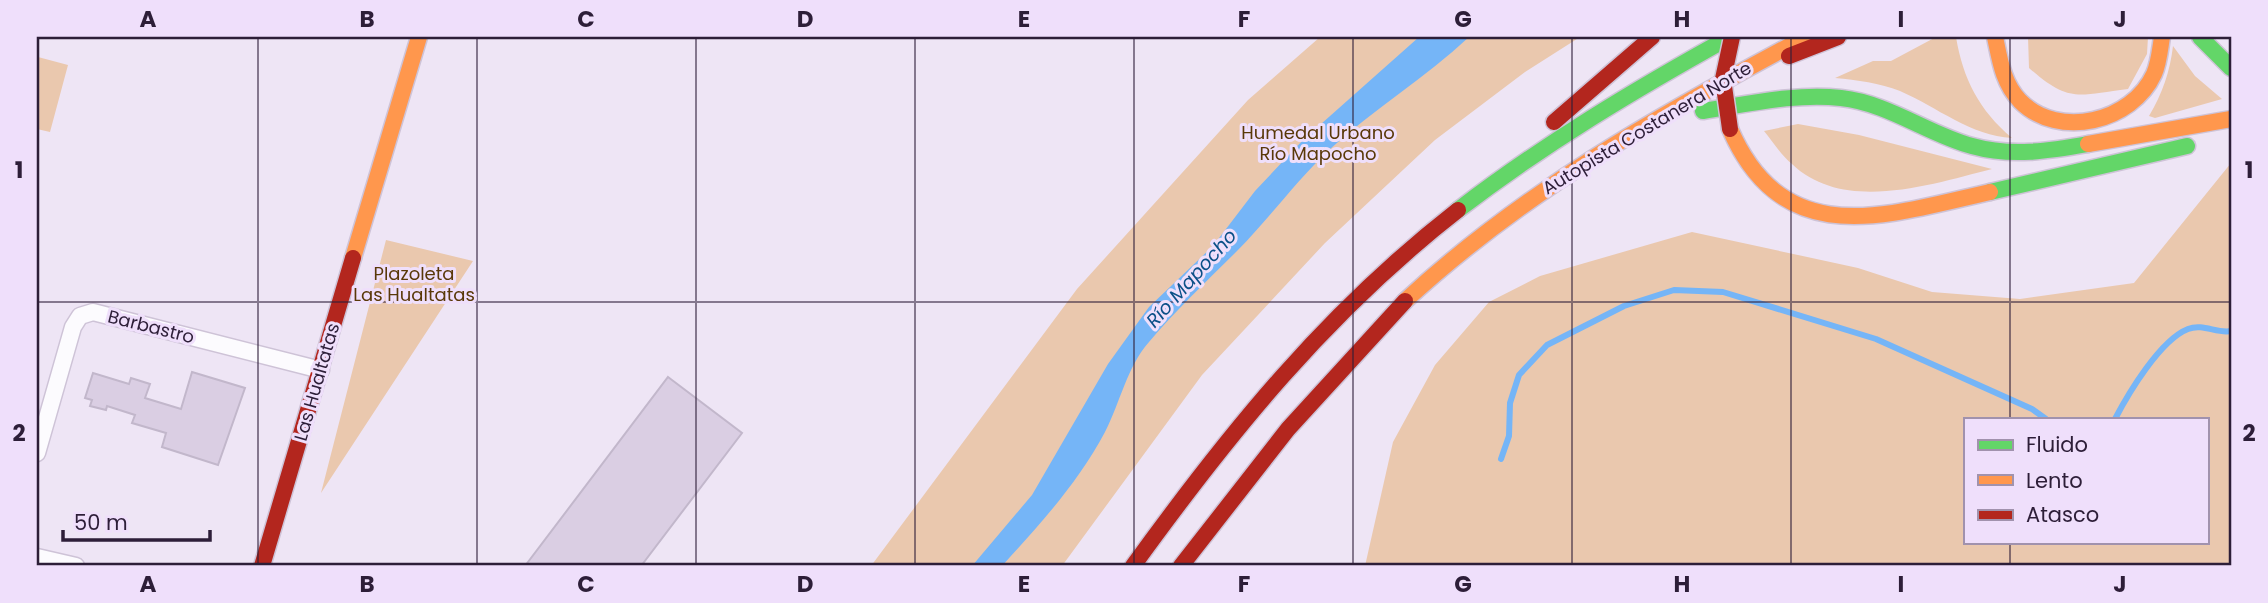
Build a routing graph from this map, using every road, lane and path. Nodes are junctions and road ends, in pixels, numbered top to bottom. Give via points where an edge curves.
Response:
1 (419, 37) edge
2 (1652, 37) edge
3 (1731, 37) edge
4 (1806, 37) edge
5 (1838, 37) edge
6 (1994, 37) edge
7 (2162, 37) edge
8 (2200, 37) edge
9 (2231, 68) edge
10 (1737, 74) junction
11 (2231, 119) edge
12 (1640, 129) junction
13 (2219, 138) edge
14 (1510, 168) junction
15 (321, 370) junction
16 (37, 453) edge
17 (37, 557) edge
18 (76, 566) edge
19 (262, 566) edge
20 (1133, 566) edge
21 (1181, 566) edge

1 - 15 main road, Las Hualtatas
2 - 14 main road via 1553,123
3 - 13 main road, bridge via 1723,79 1730,129 1746,163 1782,197 1814,212 1855,219 1884,216
3 - 14 main road, Autopista Costanera Norte via 1607,105
4 - 10 main road, Autopista Costanera Norte
5 - 10 main road
6 - 7 main road via 1997,63 2018,100 2048,119 2073,124 2111,117 2137,98 2154,73
8 - 9 main road
10 - 12 main road, Autopista Costanera Norte
11 - 12 main road via 2035,154 1972,146 1877,107 1821,95 1730,105
12 - 21 main road, Autopista Costanera Norte via 1525,201 1423,284 1361,345 1292,424
14 - 20 main road, Autopista Costanera Norte via 1409,248 1326,326 1237,426
15 - 16 street, Barbastro via 93,312 80,316 73,327
15 - 19 main road, Las Hualtatas
17 - 18 street

